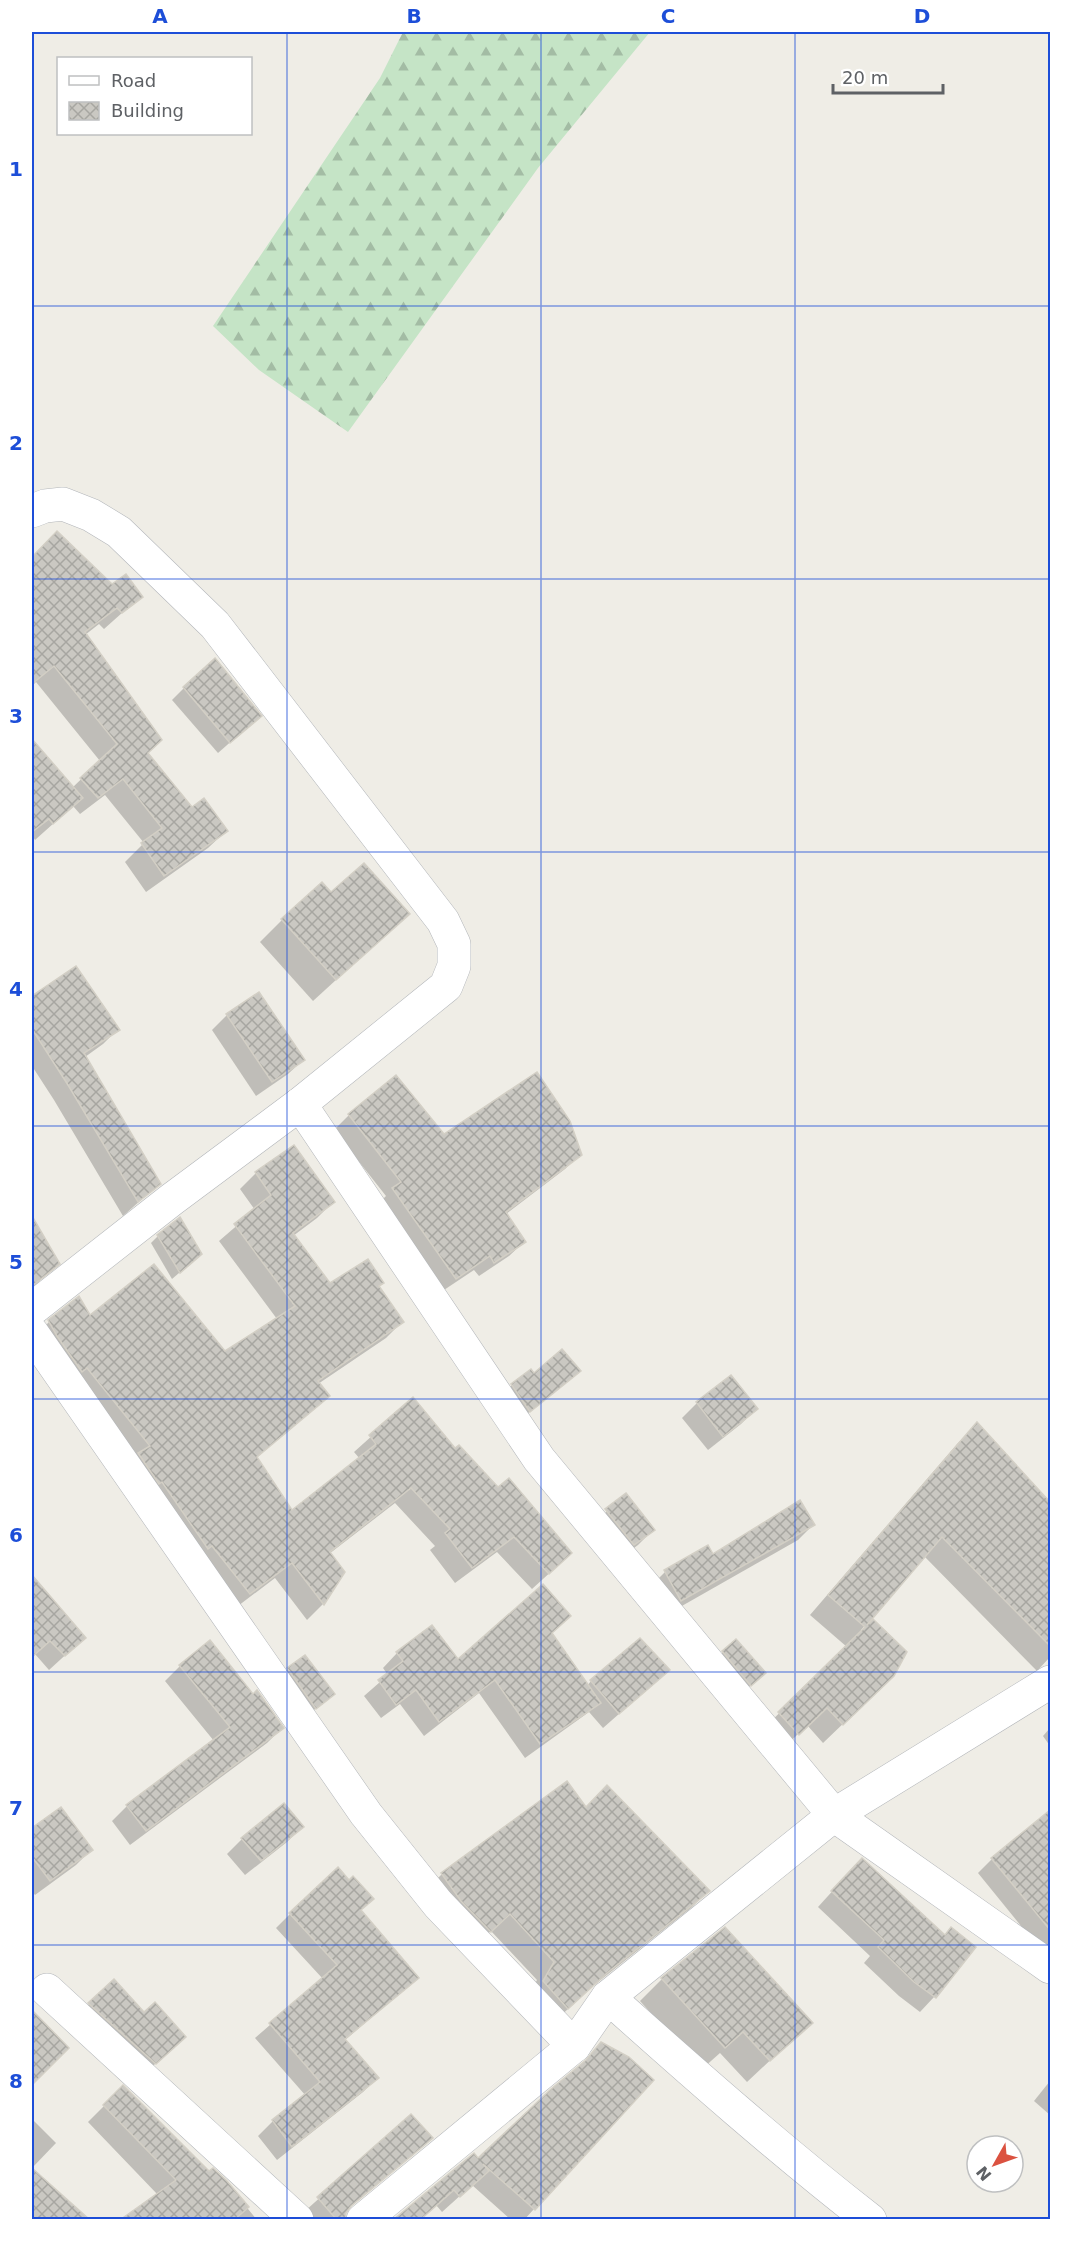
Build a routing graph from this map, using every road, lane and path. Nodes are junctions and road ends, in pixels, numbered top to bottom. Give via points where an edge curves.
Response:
1 (32, 512) edge
2 (300, 1104) junction
3 (32, 1309) edge
4 (32, 1333) edge
5 (1050, 1682) edge
6 (834, 1815) junction
7 (1050, 1967) edge
8 (47, 1990) dead end
9 (608, 1996) junction
10 (574, 2046) junction
11 (297, 2220) edge
12 (363, 2220) edge
13 (870, 2220) edge

1 - 2 street via 63,504 119,532 215,625 422,892 454,944 454,966 446,986
2 - 3 street
2 - 6 street via 539,1459
4 - 10 street via 366,1814 438,1904
5 - 6 street
6 - 7 street
6 - 9 street
8 - 11 street
9 - 10 street
9 - 13 street via 715,2093
10 - 12 street

